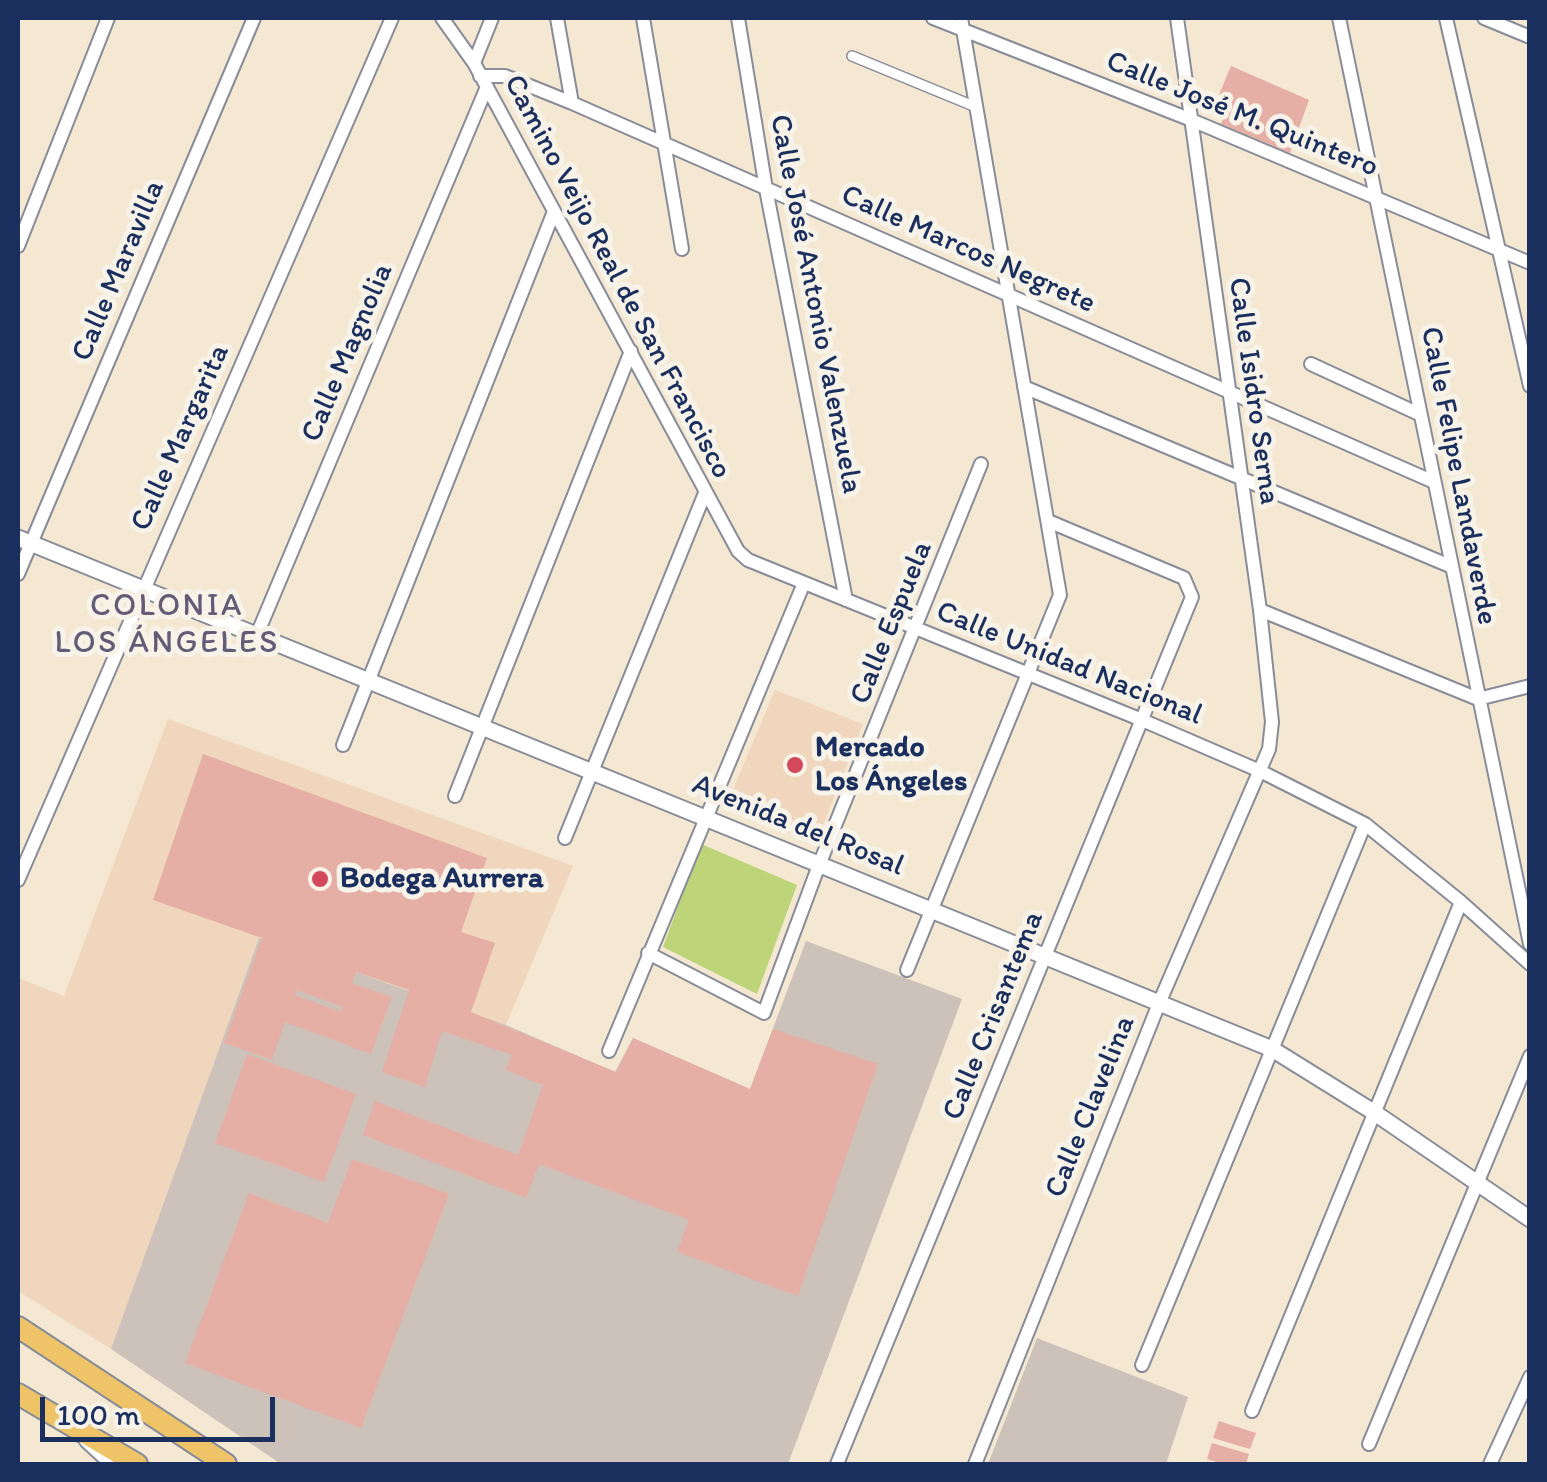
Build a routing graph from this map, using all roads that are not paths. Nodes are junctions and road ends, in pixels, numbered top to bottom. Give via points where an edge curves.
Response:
1 (108, 18) edge
2 (254, 18) edge
3 (392, 18) edge
4 (442, 18) edge
5 (492, 18) edge
6 (557, 18) edge
7 (644, 18) edge
8 (738, 18) edge
9 (933, 18) edge
10 (1177, 18) edge
11 (1338, 18) edge
12 (1446, 18) edge
13 (1484, 18) edge
14 (962, 24) edge
15 (1530, 37) edge
16 (852, 56) dead end
17 (480, 76) junction
18 (572, 103) junction
19 (976, 107) junction
20 (1190, 119) junction
21 (665, 144) junction
22 (766, 189) junction
23 (1376, 197) junction
24 (553, 214) junction
25 (18, 246) edge
26 (682, 250) dead end
27 (1500, 251) junction
28 (1530, 263) edge
29 (1006, 294) junction
30 (631, 351) junction
31 (1311, 364) dead end
32 (1530, 386) edge
33 (1024, 387) junction
34 (1228, 392) junction
35 (1419, 414) junction
36 (981, 464) dead end
37 (1239, 477) junction
38 (1434, 482) junction
39 (705, 493) junction
40 (1048, 521) junction
41 (24, 541) edge
42 (748, 560) joint
43 (1450, 566) junction
44 (18, 574) edge
45 (804, 583) junction
46 (142, 590) junction
47 (846, 600) junction
48 (1260, 610) junction
49 (916, 629) junction
50 (256, 637) junction
51 (1030, 675) junction
52 (368, 682) junction
53 (1530, 686) edge
54 (1478, 699) junction
55 (1142, 720) junction
56 (481, 728) junction
57 (342, 745) dead end
58 (1260, 771) junction
59 (592, 774) junction
60 (455, 796) dead end
61 (706, 819) junction
62 (1365, 824) junction
63 (565, 838) dead end
64 (820, 865) junction
65 (18, 880) edge
66 (1461, 902) junction
67 (931, 909) junction
68 (1530, 944) edge
69 (648, 953) junction
70 (1046, 956) junction
71 (1530, 964) edge
72 (906, 970) dead end
73 (1160, 1002) junction
74 (1272, 1049) junction
75 (609, 1051) dead end
76 (1530, 1056) edge
77 (1376, 1114) junction
78 (1480, 1183) junction
79 (1530, 1219) edge
80 (18, 1327) edge
81 (1142, 1365) dead end
82 (1530, 1377) edge
83 (18, 1394) edge
84 (1252, 1411) dead end
85 (73, 1429) junction
86 (1369, 1444) dead end
87 (110, 1464) edge
88 (137, 1464) edge
89 (226, 1464) edge
90 (837, 1464) edge
91 (975, 1464) edge
92 (1490, 1464) edge

1 - 25 street
2 - 41 street, Calle Maravilla
3 - 46 street, Calle Margarita
4 - 17 street, Camino Veijo Real de San Francisco
5 - 17 street, Calle Magnolia
6 - 18 street
7 - 21 street
8 - 22 street, Calle José Antonio Valenzuela
9 - 14 street, Calle José M. Quintero
10 - 20 street, Calle Isidro Serna
11 - 23 street, Calle Felipe Landaverde
12 - 27 street
13 - 15 street
14 - 19 street
14 - 20 street, Calle José M. Quintero
16 - 19 street
17 - 18 street, Calle Marcos Negrete via 505,76
17 - 24 street, Camino Veijo Real de San Francisco
17 - 50 street, Calle Magnolia
18 - 21 street, Calle Marcos Negrete
19 - 29 street
20 - 23 street, Calle José M. Quintero
20 - 34 street, Calle Isidro Serna
21 - 22 street, Calle Marcos Negrete
21 - 26 street
22 - 29 street, Calle Marcos Negrete
22 - 47 street, Calle José Antonio Valenzuela
23 - 27 street, Calle José M. Quintero
23 - 35 street, Calle Felipe Landaverde
24 - 30 street, Camino Veijo Real de San Francisco
24 - 52 street
27 - 28 street, Calle José M. Quintero
27 - 32 street
29 - 33 street
29 - 34 street, Calle Marcos Negrete
30 - 39 street, Camino Veijo Real de San Francisco
30 - 56 street
31 - 35 street
33 - 37 street
33 - 40 street
34 - 37 street, Calle Isidro Serna
34 - 38 street, Calle Marcos Negrete
35 - 38 street, Calle Felipe Landaverde
36 - 49 street, Calle Espuela
37 - 43 street
37 - 48 street, Calle Isidro Serna
38 - 43 street, Calle Felipe Landaverde
39 - 42 street, Camino Veijo Real de San Francisco
39 - 59 street
40 - 51 street via 1060,595
40 - 55 street, Calle Crisantema via 1190,586 1192,597
41 - 44 street, Calle Maravilla
41 - 46 street, Avenida del Rosal
42 - 45 street, Calle Unidad Nacional
43 - 54 street, Calle Felipe Landaverde
45 - 47 street, Calle Unidad Nacional
45 - 61 street
46 - 50 street, Avenida del Rosal
46 - 65 street, Calle Margarita
47 - 49 street, Calle Unidad Nacional
48 - 54 street
48 - 58 street, Calle Isidro Serna via 1272,722
49 - 51 street, Calle Unidad Nacional
49 - 64 street, Calle Espuela
50 - 52 street, Avenida del Rosal
51 - 55 street, Calle Unidad Nacional
51 - 67 street
52 - 56 street, Avenida del Rosal
52 - 57 street
53 - 54 street
54 - 68 street, Calle Felipe Landaverde
55 - 58 street, Calle Unidad Nacional
55 - 70 street, Calle Crisantema
56 - 59 street, Avenida del Rosal
56 - 60 street
58 - 62 street, Calle Unidad Nacional
58 - 73 street, Calle Clavelina
59 - 61 street, Avenida del Rosal
59 - 63 street
61 - 64 street, Avenida del Rosal
61 - 69 street
62 - 66 street, Calle Unidad Nacional
62 - 74 street
64 - 67 street, Avenida del Rosal
64 - 69 street, Calle Espuela via 764,1013
66 - 71 street, Calle Unidad Nacional
66 - 77 street
67 - 70 street, Avenida del Rosal
67 - 72 street
69 - 75 street
70 - 73 street, Avenida del Rosal
70 - 90 street, Calle Crisantema
73 - 74 street, Avenida del Rosal
73 - 91 street, Calle Clavelina
74 - 77 street, Avenida del Rosal
74 - 81 street
76 - 78 street
77 - 78 street, Avenida del Rosal
77 - 84 street
78 - 79 street, Avenida del Rosal
78 - 86 street
80 - 89 main road
82 - 92 street
83 - 85 main road
85 - 87 street
85 - 88 main road

